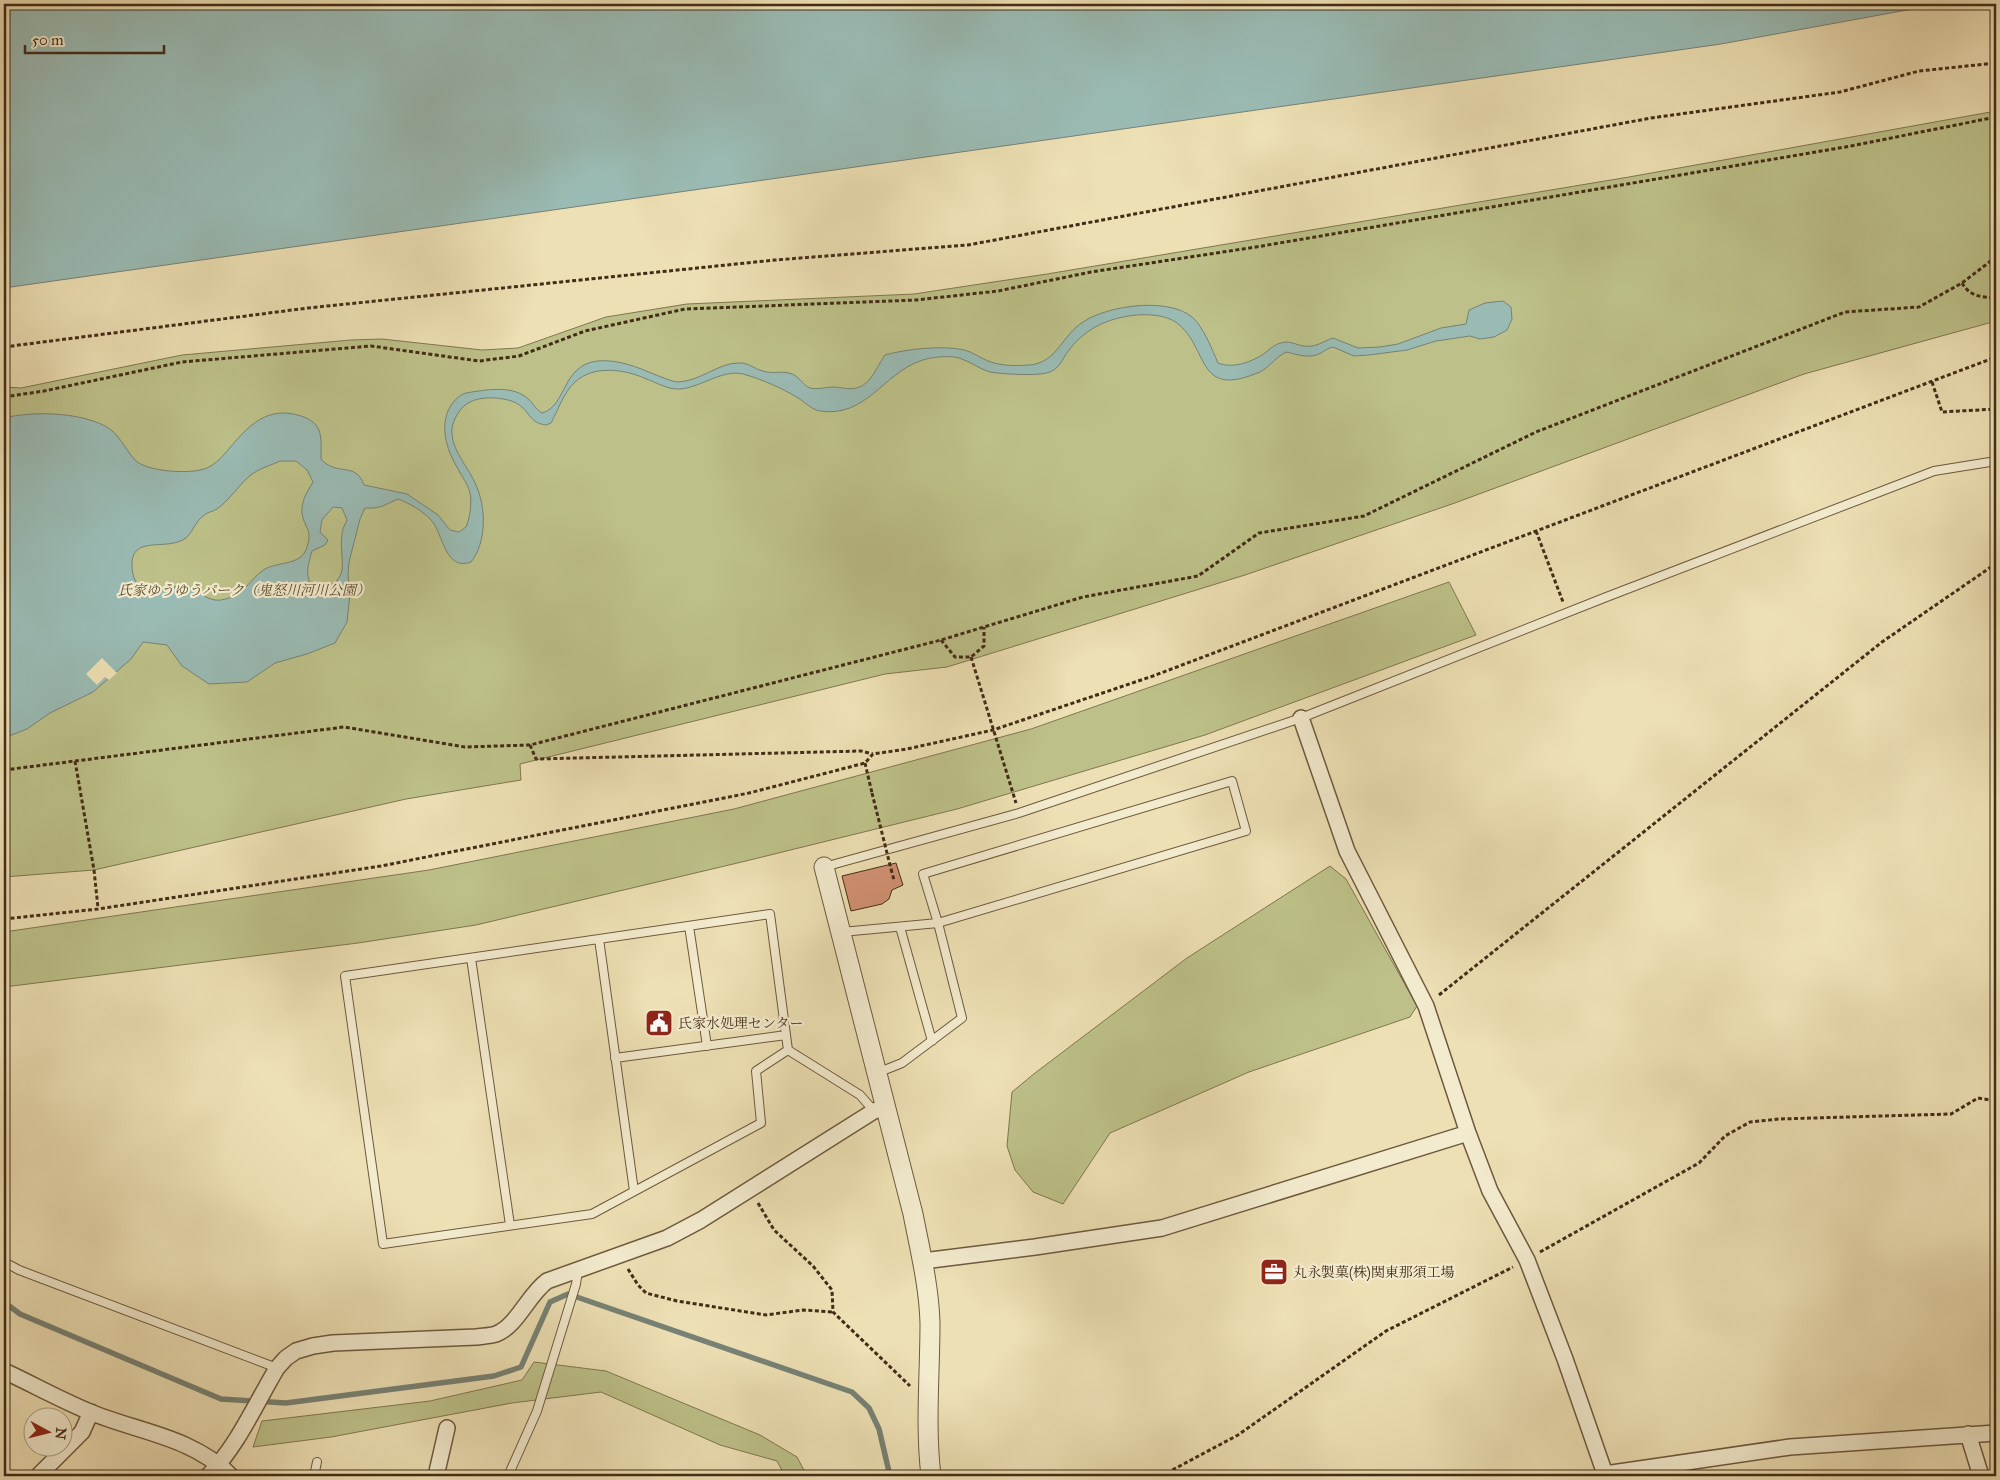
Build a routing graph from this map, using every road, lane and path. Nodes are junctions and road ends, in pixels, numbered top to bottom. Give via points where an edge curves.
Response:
1 (1996, 63) edge
2 (1996, 117) edge
3 (1996, 257) edge
4 (1962, 283) junction
5 (1996, 298) edge
6 (4, 348) edge
7 (1996, 357) edge
8 (1932, 382) junction
9 (4, 397) edge
10 (1996, 409) edge
11 (1996, 461) edge
12 (1536, 531) junction
13 (1996, 564) edge
14 (1991, 567) junction
15 (1996, 576) edge
16 (1567, 612) junction
17 (984, 627) junction
18 (940, 640) junction
19 (971, 657) junction
20 (1301, 718) junction
21 (993, 730) junction
22 (530, 745) junction
23 (873, 754) junction
24 (75, 761) junction
25 (865, 763) junction
26 (4, 770) edge
27 (1019, 813) junction
28 (824, 867) joint
29 (894, 880) dead end
30 (98, 909) junction
31 (4, 919) edge
32 (938, 923) junction
33 (689, 926) junction
34 (900, 927) junction
35 (841, 932) junction
36 (598, 939) junction
37 (471, 958) junction
38 (1426, 1006) junction
39 (786, 1035) junction
40 (932, 1041) junction
41 (707, 1046) junction
42 (788, 1050) junction
43 (615, 1058) junction
44 (875, 1073) junction
45 (1996, 1101) edge
46 (879, 1109) junction
47 (1468, 1133) junction
48 (749, 1190) junction
49 (634, 1191) junction
50 (510, 1225) junction
51 (622, 1254) junction
52 (923, 1260) junction
53 (1527, 1260) junction
54 (4, 1262) edge
55 (577, 1277) junction
56 (833, 1312) junction
57 (276, 1368) junction
58 (4, 1371) edge
59 (914, 1390) dead end
60 (91, 1412) junction
61 (447, 1428) dead end
62 (1996, 1433) edge
63 (1968, 1434) junction
64 (317, 1462) dead end
65 (220, 1464) junction
66 (38, 1476) edge
67 (208, 1476) edge
68 (231, 1476) edge
69 (314, 1476) edge
70 (436, 1476) edge
71 (508, 1476) edge
72 (931, 1476) edge
73 (1162, 1476) edge
74 (1981, 1476) edge

1 - 6 path via 1919,71 1840,92 1651,118 968,245 775,260 308,308
2 - 9 path via 1851,146 1256,248 1091,272 998,291 916,300 684,309 584,331 519,356 479,361 371,346 182,362
3 - 4 path
4 - 5 path via 1974,296
4 - 17 path via 1919,307 1844,312 1536,432 1364,516 1259,533 1198,576 1083,597
7 - 8 path
8 - 10 path via 1942,412
8 - 12 path
11 - 16 lane via 1934,470
12 - 16 path
12 - 21 path via 1153,676
13 - 14 path
14 - 15 path
14 - 38 path via 1882,642
16 - 20 lane
17 - 18 path
17 - 19 path via 984,646
18 - 19 path via 956,657
18 - 22 path
19 - 21 path
20 - 27 lane
20 - 38 street via 1347,851
21 - 23 path
21 - 27 path
22 - 23 path via 536,759
22 - 24 path via 465,748 344,727
23 - 25 path
24 - 26 path
24 - 30 path
25 - 29 path, bridge
25 - 30 path via 748,793 381,866
27 - 28 lane
28 - 35 street
30 - 31 path
32 - 32 lane via 923,874 1232,781 1246,831
32 - 34 lane
32 - 40 lane via 962,1018
33 - 36 lane
33 - 39 lane via 770,914
33 - 41 lane
34 - 35 lane
34 - 40 lane
35 - 44 street
36 - 37 lane
36 - 43 lane
37 - 50 lane
37 - 50 lane via 345,976 383,1244
38 - 47 street
39 - 41 lane
39 - 42 lane
40 - 44 lane via 902,1063
41 - 43 lane
42 - 46 lane
42 - 49 lane via 756,1071 761,1123
43 - 49 lane
44 - 46 street
45 - 53 path via 1978,1098 1951,1114 1750,1122 1725,1136 1698,1163
46 - 48 street
46 - 52 street
47 - 52 street via 1162,1228
47 - 53 street via 1490,1191
48 - 51 street via 667,1238
48 - 56 path via 774,1230 813,1266 832,1290
49 - 50 lane via 592,1214
51 - 55 street
51 - 56 path via 630,1274 646,1293 766,1315 803,1310
52 - 72 street via 930,1322 928,1452
53 - 63 street via 1605,1474 1790,1447
53 - 73 path via 1386,1331 1238,1435
54 - 57 lane
55 - 57 street via 547,1280 508,1326 496,1334 313,1346 296,1351
55 - 71 lane via 536,1411
56 - 59 path
57 - 65 street
58 - 60 street
60 - 65 street via 186,1444
60 - 66 street via 82,1432
61 - 70 street
62 - 63 street
63 - 74 street
64 - 69 lane
65 - 67 street
65 - 68 street

